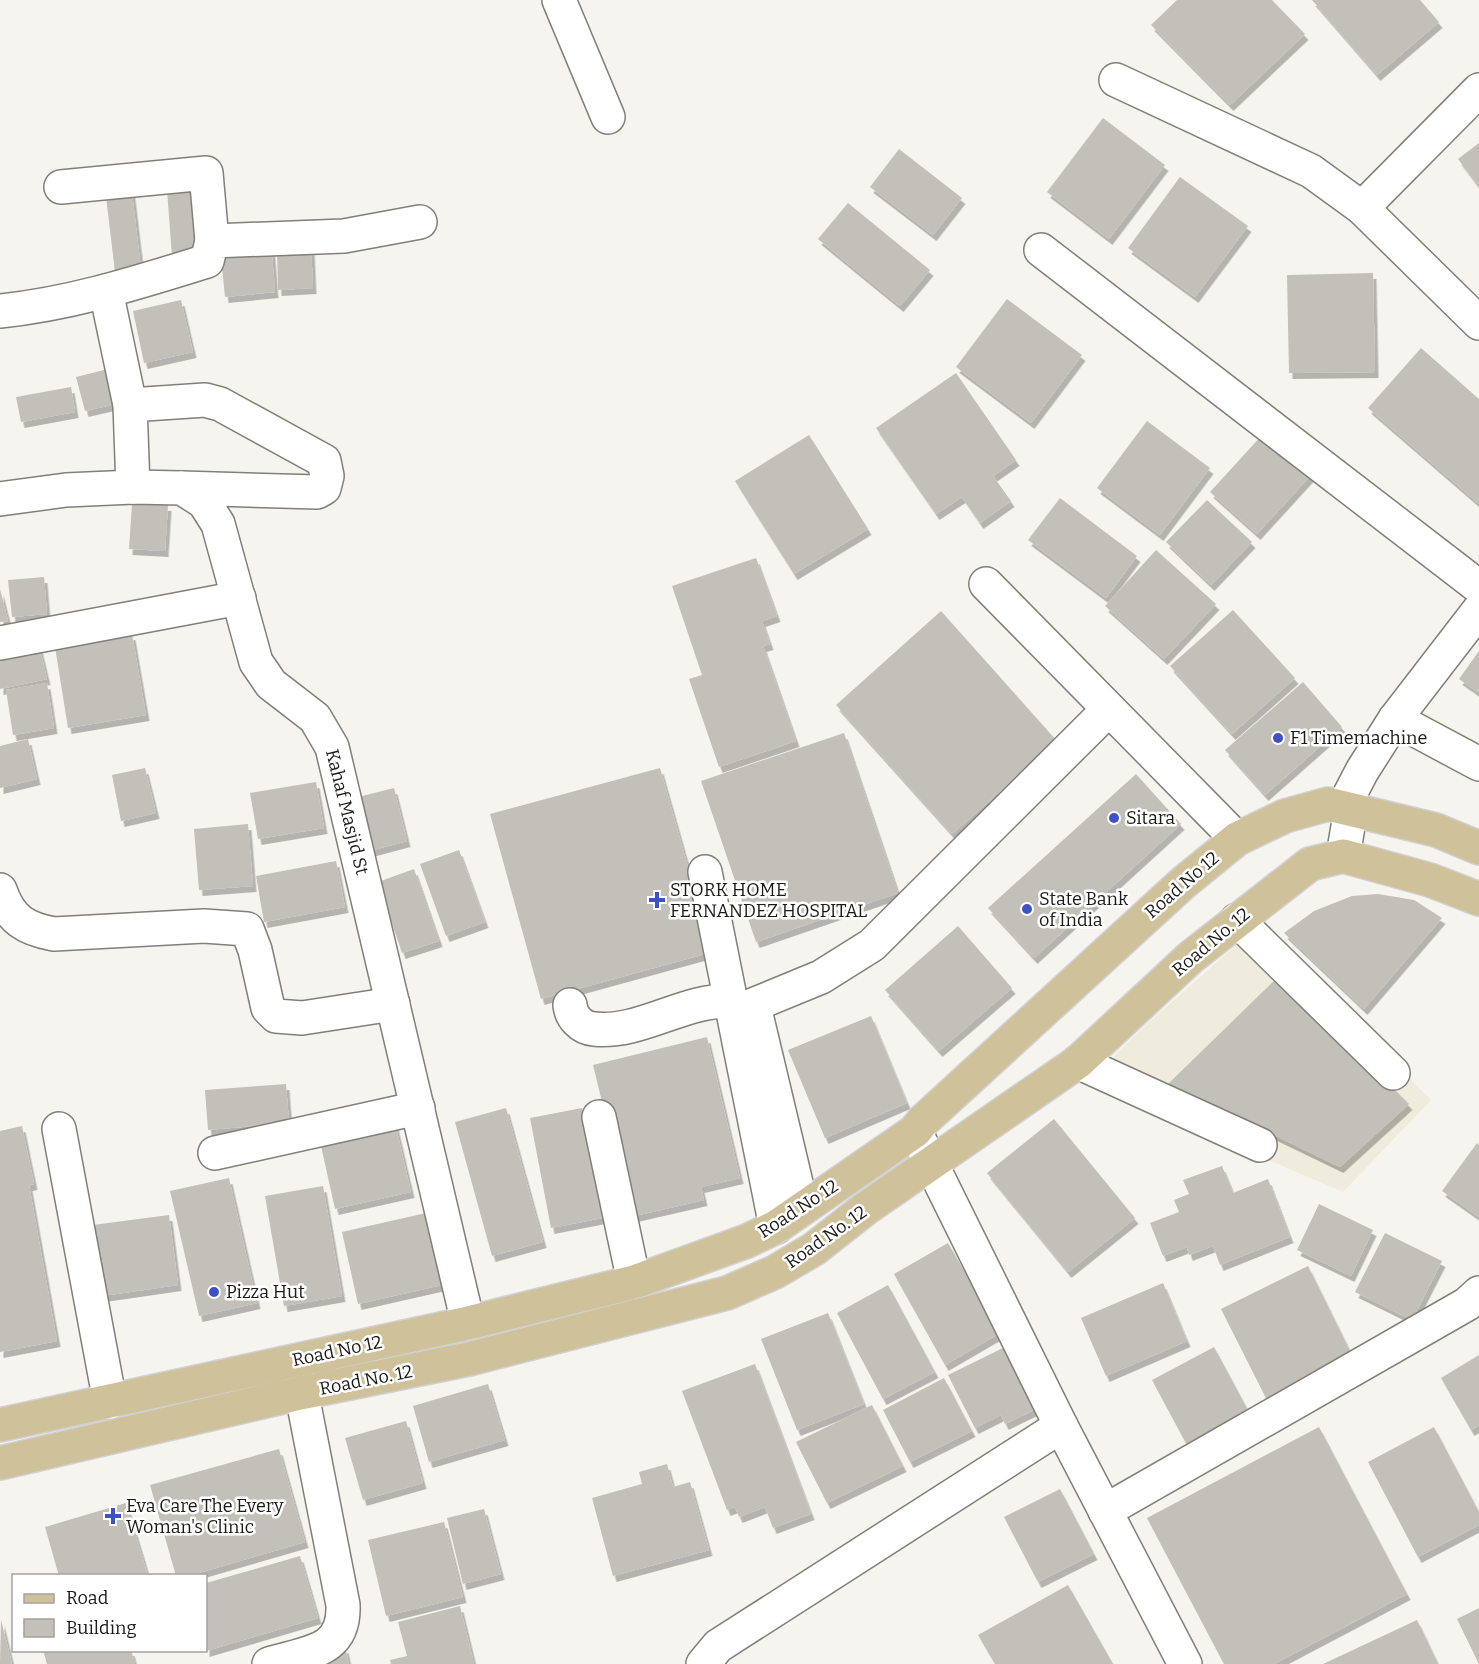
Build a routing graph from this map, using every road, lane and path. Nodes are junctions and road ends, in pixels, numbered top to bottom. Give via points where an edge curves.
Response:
1 (559, 0) edge
2 (1116, 80) dead end
3 (1479, 90) edge
4 (608, 117) dead end
5 (61, 187) dead end
6 (1362, 208) junction
7 (420, 222) dead end
8 (212, 241) junction
9 (1041, 250) dead end
10 (106, 291) junction
11 (0, 311) edge
12 (1479, 323) edge
13 (130, 405) junction
14 (133, 487) junction
15 (182, 488) junction
16 (0, 499) edge
17 (986, 584) dead end
18 (1479, 587) edge
19 (238, 598) junction
20 (1479, 610) edge
21 (0, 643) edge
22 (1108, 710) junction
23 (1395, 719) junction
24 (1479, 764) edge
25 (1351, 809) junction
26 (1237, 839) junction
27 (1479, 848) edge
28 (1343, 856) junction
29 (705, 872) dead end
30 (0, 890) edge
31 (1479, 899) edge
32 (729, 901) dead end
33 (1237, 920) junction
34 (742, 1003) junction
35 (393, 1004) junction
36 (570, 1005) dead end
37 (1078, 1062) junction
38 (1393, 1073) dead end
39 (418, 1108) junction
40 (599, 1117) dead end
41 (59, 1129) dead end
42 (915, 1131) junction
43 (1260, 1145) dead end
44 (215, 1153) dead end
45 (932, 1162) junction
46 (802, 1208) junction
47 (776, 1227) junction
48 (634, 1282) junction
49 (1473, 1299) edge
50 (468, 1323) junction
51 (295, 1360) junction
52 (300, 1393) junction
53 (110, 1402) junction
54 (0, 1425) edge
55 (1061, 1426) junction
56 (0, 1463) edge
57 (1105, 1511) junction
58 (269, 1664) edge
59 (703, 1664) edge
60 (1185, 1664) edge

1 - 4 street
2 - 6 street via 1311,171
3 - 6 street
5 - 8 street via 206,172
6 - 12 street
7 - 8 street via 344,236
8 - 10 street via 207,261
9 - 18 street
10 - 11 street
10 - 13 street
13 - 14 street
13 - 15 street via 205,400 220,404 324,461 327,467 324,488 317,492
14 - 15 street
14 - 16 street via 66,490
15 - 19 street, Kahaf Masjid St via 204,502 218,524
17 - 22 street
19 - 21 street
19 - 35 street, Kahaf Masjid St via 256,662 271,684 315,718 332,747
20 - 23 street
22 - 26 street
22 - 34 street via 872,945 821,977
23 - 24 street
23 - 25 street via 1349,796
25 - 26 main road, Road No 12 via 1328,804 1308,808
25 - 27 main road, Road No 12 via 1436,830
25 - 28 street
26 - 42 main road, Road No 12 via 1183,883
28 - 31 main road via 1430,880
28 - 33 main road, Road No. 12 via 1303,868
29 - 34 street
30 - 35 street via 17,919 32,930 54,934 204,926 247,930 268,1008 276,1016 302,1018
32 - 34 street
33 - 37 main road, Road No. 12 via 1191,957
33 - 38 street
34 - 36 street via 703,1004 625,1026 593,1029 577,1021
34 - 46 street
34 - 47 street
35 - 39 street, Kahaf Masjid St
37 - 43 street
37 - 45 main road, Road No. 12
39 - 44 street
39 - 50 street, Kahaf Masjid St
40 - 48 street
41 - 53 street
42 - 45 street
42 - 46 main road, Road No 12
45 - 52 main road, Road No. 12 via 814,1249 727,1293 469,1359
45 - 55 street
46 - 47 main road, Road No 12
47 - 48 main road, Road No 12
48 - 50 main road, Road No 12
49 - 57 street
50 - 51 main road, Road No 12
51 - 52 street
51 - 53 main road, Road No 12
52 - 56 main road, Road No. 12
52 - 58 street via 344,1622 339,1636 325,1646
53 - 54 main road, Road No 12
55 - 57 street
55 - 59 street via 718,1646
57 - 60 street

